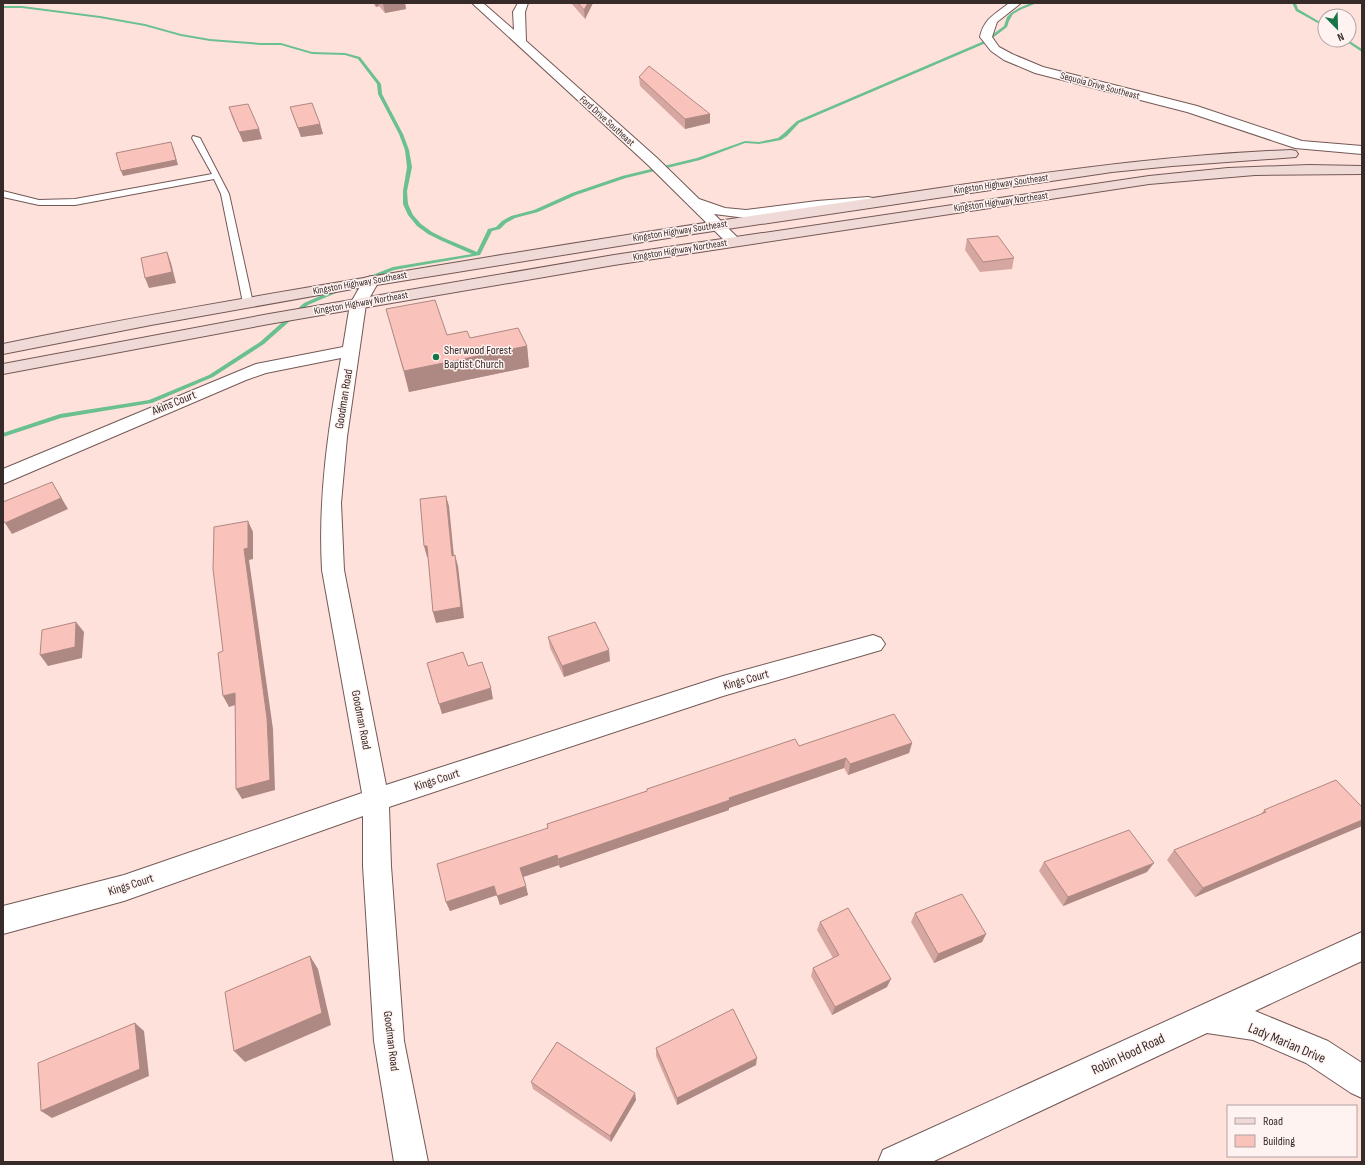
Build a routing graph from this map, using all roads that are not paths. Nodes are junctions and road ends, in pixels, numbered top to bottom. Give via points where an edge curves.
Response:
1 (477, 3) edge
2 (523, 3) edge
3 (1016, 3) edge
4 (520, 40) junction
5 (1268, 135) junction
6 (196, 138) dead end
7 (1362, 150) edge
8 (1258, 155) junction
9 (1362, 155) edge
10 (1362, 170) edge
11 (217, 176) junction
12 (3, 194) edge
13 (906, 198) junction
14 (691, 199) junction
15 (718, 225) junction
16 (734, 242) junction
17 (371, 281) junction
18 (248, 303) junction
19 (358, 304) junction
20 (3, 349) edge
21 (352, 351) junction
22 (3, 369) edge
23 (3, 477) edge
24 (873, 644) dead end
25 (376, 800) junction
26 (3, 920) edge
27 (1362, 946) edge
28 (1206, 1018) junction
29 (1362, 1082) edge
30 (411, 1162) edge
31 (895, 1162) edge

1 - 4 street, Ford Drive Southeast
2 - 4 street via 519,12
3 - 5 street, Sequoia Drive Southeast via 991,21 987,27 986,37 995,49 1019,63 1070,79 1200,112
4 - 14 street, Ford Drive Southeast
5 - 7 street via 1314,148
5 - 8 street via 1279,144 1277,149
6 - 11 lane
8 - 9 main road, Kingston Highway Southeast
8 - 13 main road, Kingston Highway Southeast via 1135,164
10 - 16 main road, Kingston Highway Northeast via 1280,169 1175,176
11 - 12 lane via 53,204 34,203
11 - 18 lane via 225,194
13 - 14 street via 746,214 722,212
13 - 15 main road, Kingston Highway Southeast
14 - 15 street, Ford Drive Southeast
15 - 16 street, Ford Drive Southeast
15 - 17 main road, Kingston Highway Southeast
16 - 19 main road, Kingston Highway Northeast
17 - 18 main road, Kingston Highway Southeast
17 - 19 street, Goodman Road
18 - 20 main road, Kingston Highway Southeast
19 - 21 street, Goodman Road
19 - 22 main road, Kingston Highway Northeast
21 - 23 street, Akins Court via 262,368
21 - 25 street, Goodman Road via 331,483 330,540 333,570
24 - 25 street, Kings Court via 723,686
25 - 26 street, Kings Court via 124,888
25 - 30 street, Goodman Road via 377,866 389,1041
27 - 28 street, Robin Hood Road
28 - 29 street, Lady Marian Drive via 1254,1025 1317,1052
28 - 31 street, Robin Hood Road

